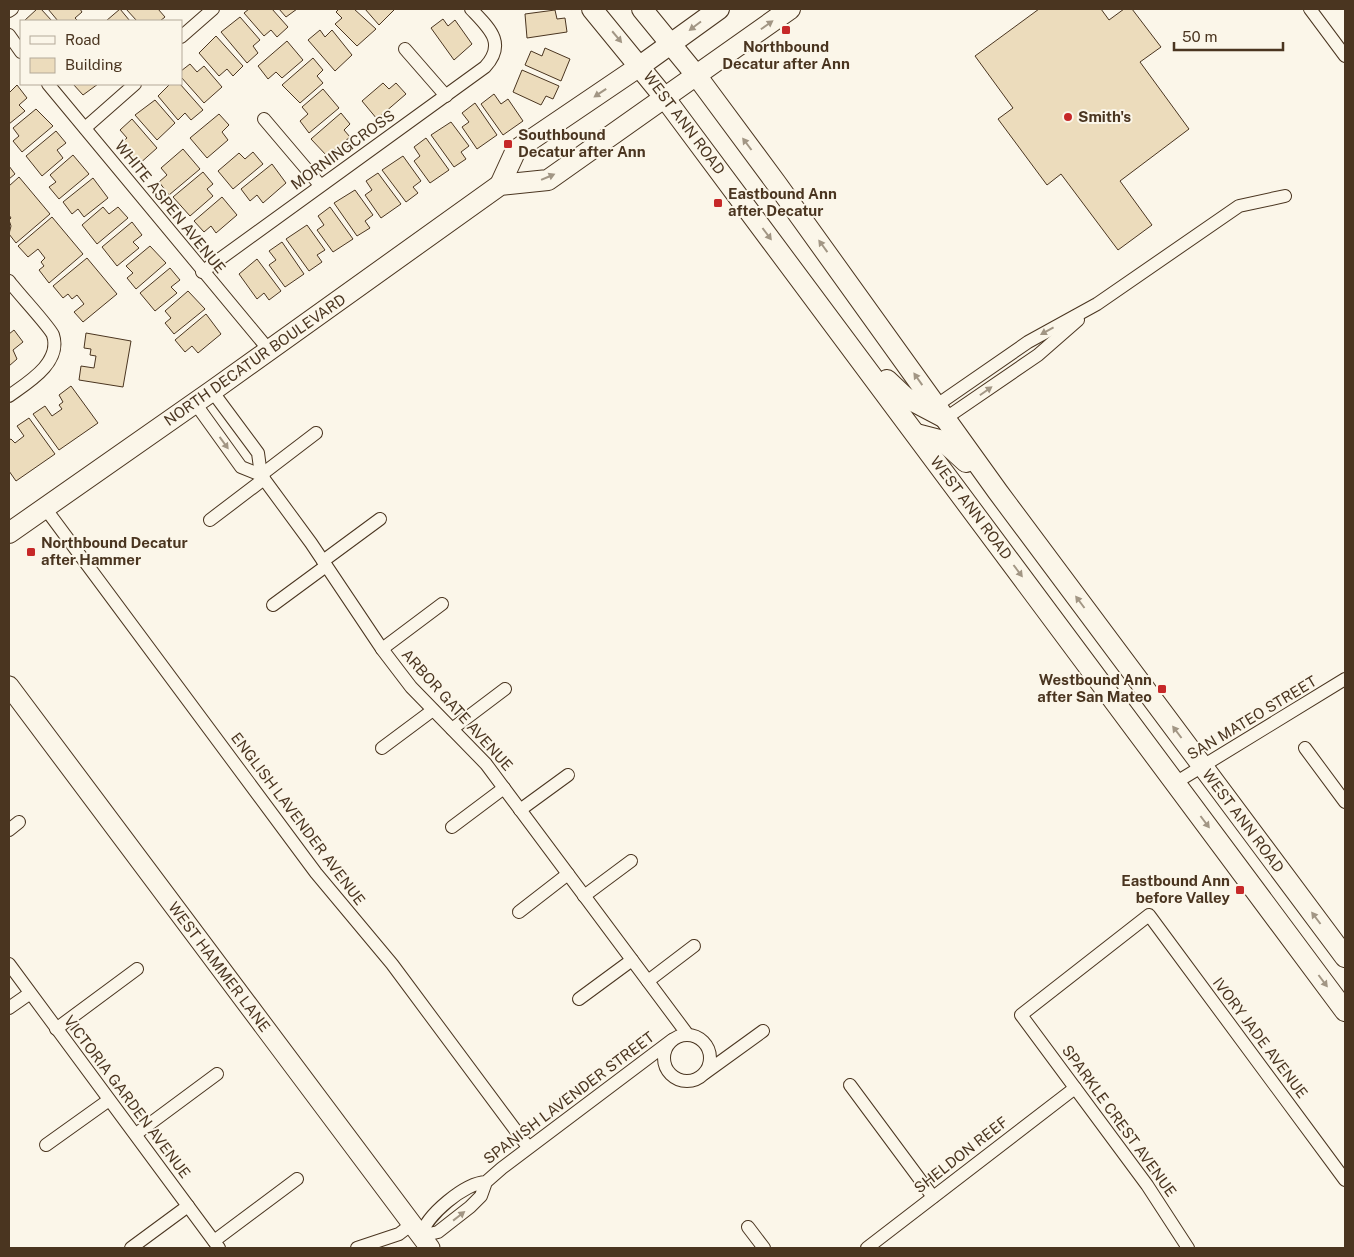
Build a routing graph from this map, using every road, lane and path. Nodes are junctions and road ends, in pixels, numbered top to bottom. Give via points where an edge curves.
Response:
1 (12, 9) edge
2 (213, 9) edge
3 (472, 9) edge
4 (592, 9) edge
5 (642, 9) edge
6 (719, 9) edge
7 (790, 9) edge
8 (1310, 9) edge
9 (9, 11) edge
10 (9, 35) edge
11 (182, 36) edge
12 (672, 44) junction
13 (405, 49) dead end
14 (20, 51) edge
15 (1345, 56) edge
16 (640, 66) junction
17 (696, 74) junction
18 (49, 85) edge
19 (134, 85) edge
20 (446, 96) junction
21 (664, 97) junction
22 (264, 119) dead end
23 (85, 128) junction
24 (320, 185) junction
25 (500, 185) junction
26 (1285, 196) dead end
27 (202, 272) junction
28 (9, 281) edge
29 (847, 342) junction
30 (268, 350) junction
31 (212, 391) junction
32 (9, 396) edge
33 (195, 403) junction
34 (941, 412) junction
35 (316, 433) dead end
36 (916, 434) junction
37 (262, 477) junction
38 (998, 492) junction
39 (44, 508) junction
40 (380, 519) dead end
41 (210, 520) dead end
42 (9, 533) edge
43 (325, 563) junction
44 (442, 604) dead end
45 (273, 605) dead end
46 (382, 649) junction
47 (1345, 679) edge
48 (9, 686) edge
49 (505, 689) dead end
50 (433, 710) junction
51 (452, 729) junction
52 (382, 748) dead end
53 (1305, 748) dead end
54 (1202, 767) junction
55 (568, 775) dead end
56 (1176, 783) junction
57 (1340, 786) edge
58 (504, 788) junction
59 (1345, 802) edge
60 (520, 810) junction
61 (452, 827) dead end
62 (631, 861) dead end
63 (568, 874) junction
64 (584, 896) junction
65 (518, 912) dead end
66 (694, 946) dead end
67 (1345, 957) edge
68 (632, 960) junction
69 (9, 964) edge
70 (137, 968) dead end
71 (648, 981) junction
72 (29, 994) junction
73 (579, 999) dead end
74 (9, 1008) edge
75 (1345, 1011) edge
76 (1021, 1015) joint
77 (56, 1029) junction
78 (763, 1031) dead end
79 (688, 1035) junction
80 (672, 1040) junction
81 (217, 1074) dead end
82 (701, 1076) junction
83 (850, 1084) dead end
84 (1075, 1088) junction
85 (109, 1100) junction
86 (136, 1134) junction
87 (46, 1145) dead end
88 (528, 1147) junction
89 (297, 1179) dead end
90 (1345, 1180) edge
91 (933, 1197) junction
92 (188, 1206) junction
93 (748, 1227) dead end
94 (421, 1236) edge
95 (217, 1245) edge
96 (131, 1248) edge
97 (357, 1248) edge
98 (764, 1248) edge
99 (867, 1248) edge
100 (1188, 1248) edge

1 - 9 street
2 - 11 street
3 - 20 street, MORNINGCROSS via 493,34 496,49 485,67
4 -> 16 main road, WEST ANN ROAD
5 - 12 main road, WEST ANN ROAD
6 -> 12 main road
17 -> 7 main road, NORTH DECATUR BOULEVARD
8 - 15 street
10 - 14 street
12 - 16 main road
12 - 17 main road, WEST ANN ROAD
13 - 20 street
16 - 21 main road, WEST ANN ROAD
16 -> 25 main road via 516,150
17 - 21 main road, NORTH DECATUR BOULEVARD
34 -> 17 main road, WEST ANN ROAD
18 - 23 street, WHITE ASPEN AVENUE
19 - 23 street
20 - 24 street, MORNINGCROSS
25 -> 21 main road, NORTH DECATUR BOULEVARD via 548,180
21 -> 29 main road, WEST ANN ROAD
22 - 24 street
23 - 27 street, WHITE ASPEN AVENUE
24 - 27 street, MORNINGCROSS
25 - 30 main road, NORTH DECATUR BOULEVARD
26 - 34 street via 1239,206 1097,304 1038,355
27 - 30 street, WHITE ASPEN AVENUE
28 - 32 street via 53,335 53,352 45,367
29 - 34 main road via 905,397
29 - 36 main road, WEST ANN ROAD
30 - 31 main road, NORTH DECATUR BOULEVARD
31 - 33 main road, NORTH DECATUR BOULEVARD
31 - 37 street, ARBOR GATE AVENUE via 258,453
33 -> 37 street, ARBOR GATE AVENUE via 241,467
33 - 39 main road, NORTH DECATUR BOULEVARD
34 - 38 main road, WEST ANN ROAD
35 - 37 street
36 - 38 main road via 943,441
36 -> 56 main road, WEST ANN ROAD
37 - 41 street
37 - 43 street, ARBOR GATE AVENUE
54 -> 38 main road, WEST ANN ROAD
39 - 42 main road, NORTH DECATUR BOULEVARD
39 - 88 street, ENGLISH LAVENDER AVENUE via 306,860 392,964
40 - 43 street
43 - 45 street
43 - 46 street, ARBOR GATE AVENUE
44 - 46 street
46 - 50 street, ARBOR GATE AVENUE
47 - 54 street, SAN MATEO STREET
48 - 94 street, WEST HAMMER LANE
49 - 51 street
50 - 51 street, ARBOR GATE AVENUE
50 - 52 street
51 - 58 street, ARBOR GATE AVENUE
53 - 57 street
54 - 56 street, SAN MATEO STREET
67 -> 54 main road, WEST ANN ROAD
55 - 60 street
56 -> 75 main road, WEST ANN ROAD
57 - 59 street
58 - 60 street, ARBOR GATE AVENUE
58 - 61 street
60 - 63 street, ARBOR GATE AVENUE
62 - 64 street
63 - 64 street, ARBOR GATE AVENUE
63 - 65 street
64 - 68 street, ARBOR GATE AVENUE
66 - 71 street
68 - 71 street, ARBOR GATE AVENUE
68 - 73 street
69 - 72 street, VICTORIA GARDEN AVENUE
70 - 77 street
71 - 79 street, ARBOR GATE AVENUE
72 - 74 street
72 - 77 street, VICTORIA GARDEN AVENUE
76 - 84 street, SPARKLE CREST AVENUE
76 - 90 street, IVORY JADE AVENUE via 1149,915
77 - 85 street, VICTORIA GARDEN AVENUE
78 - 82 street
79 - 80 street
79 - 82 street via 696,1037 707,1047 709,1063
80 - 82 street via 664,1053 667,1069 678,1079 694,1080
80 - 88 street, SPANISH LAVENDER STREET
81 - 86 street
83 - 91 street
84 - 91 street, SHELDON REEF
84 - 100 street, SPARKLE CREST AVENUE via 1147,1185
85 - 86 street, VICTORIA GARDEN AVENUE
85 - 87 street
86 - 92 street, VICTORIA GARDEN AVENUE
88 - 94 street, SPANISH LAVENDER STREET via 486,1182 470,1186 433,1215 424,1225
89 - 95 street
91 - 99 street, SHELDON REEF
92 - 95 street, VICTORIA GARDEN AVENUE
92 - 96 street
93 - 98 street
94 - 97 street via 399,1234

